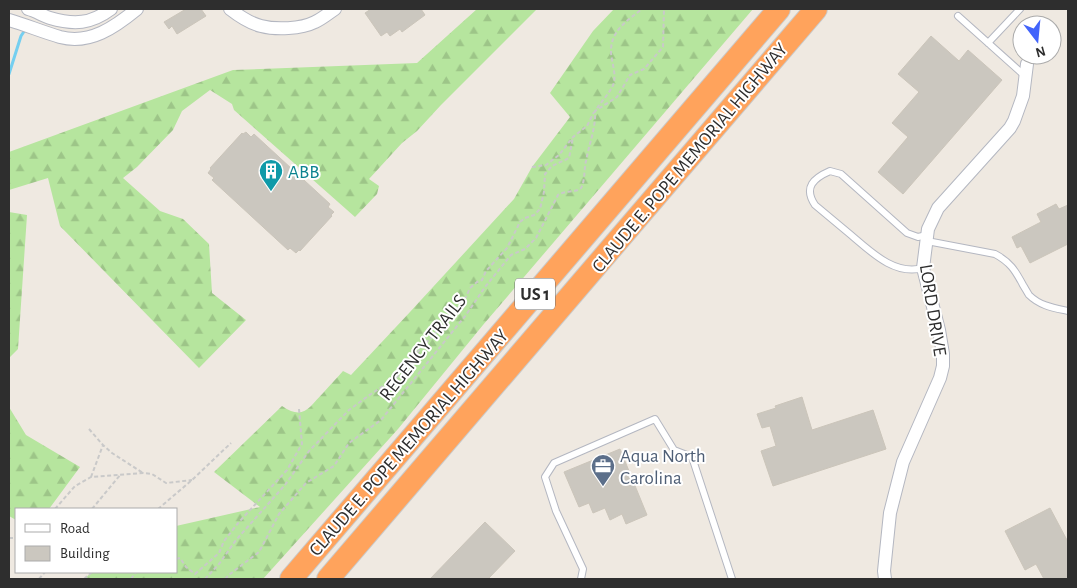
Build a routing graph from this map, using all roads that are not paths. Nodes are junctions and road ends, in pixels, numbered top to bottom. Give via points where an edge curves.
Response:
1 (28, 9) edge
2 (111, 9) edge
3 (136, 9) edge
4 (230, 9) edge
5 (335, 9) edge
6 (779, 9) edge
7 (816, 9) edge
8 (1020, 9) edge
9 (958, 16) dead end
10 (9, 20) edge
11 (988, 43) junction
12 (1027, 65) edge
13 (1026, 77) junction
14 (927, 238) junction
15 (924, 268) junction
16 (1068, 311) edge
17 (291, 579) edge
18 (328, 579) edge
19 (581, 579) edge
20 (732, 579) edge
21 (885, 579) edge

1 - 2 street via 50,18 80,23
3 - 10 street via 106,31 76,39
4 - 5 street via 261,26 288,28 316,22
6 - 17 highway, CLAUDE E. POPE MEMORIAL HIGHWAY / US 1
7 - 18 highway, CLAUDE E. POPE MEMORIAL HIGHWAY / US 1
8 - 11 lane
9 - 11 lane
11 - 13 lane
12 - 13 street, LORD DRIVE
13 - 14 street, LORD DRIVE via 1023,96 1010,128 938,208
14 - 15 street, LORD DRIVE
14 - 15 lane via 906,232 840,174 830,171 818,177 810,187 815,205 877,258 893,266 916,270
14 - 16 lane via 995,254 1012,266 1029,294 1038,302
15 - 21 street, LORD DRIVE via 940,330 943,366 903,462 890,512
19 - 20 lane via 583,569 544,478 554,463 655,419 674,450 692,456

